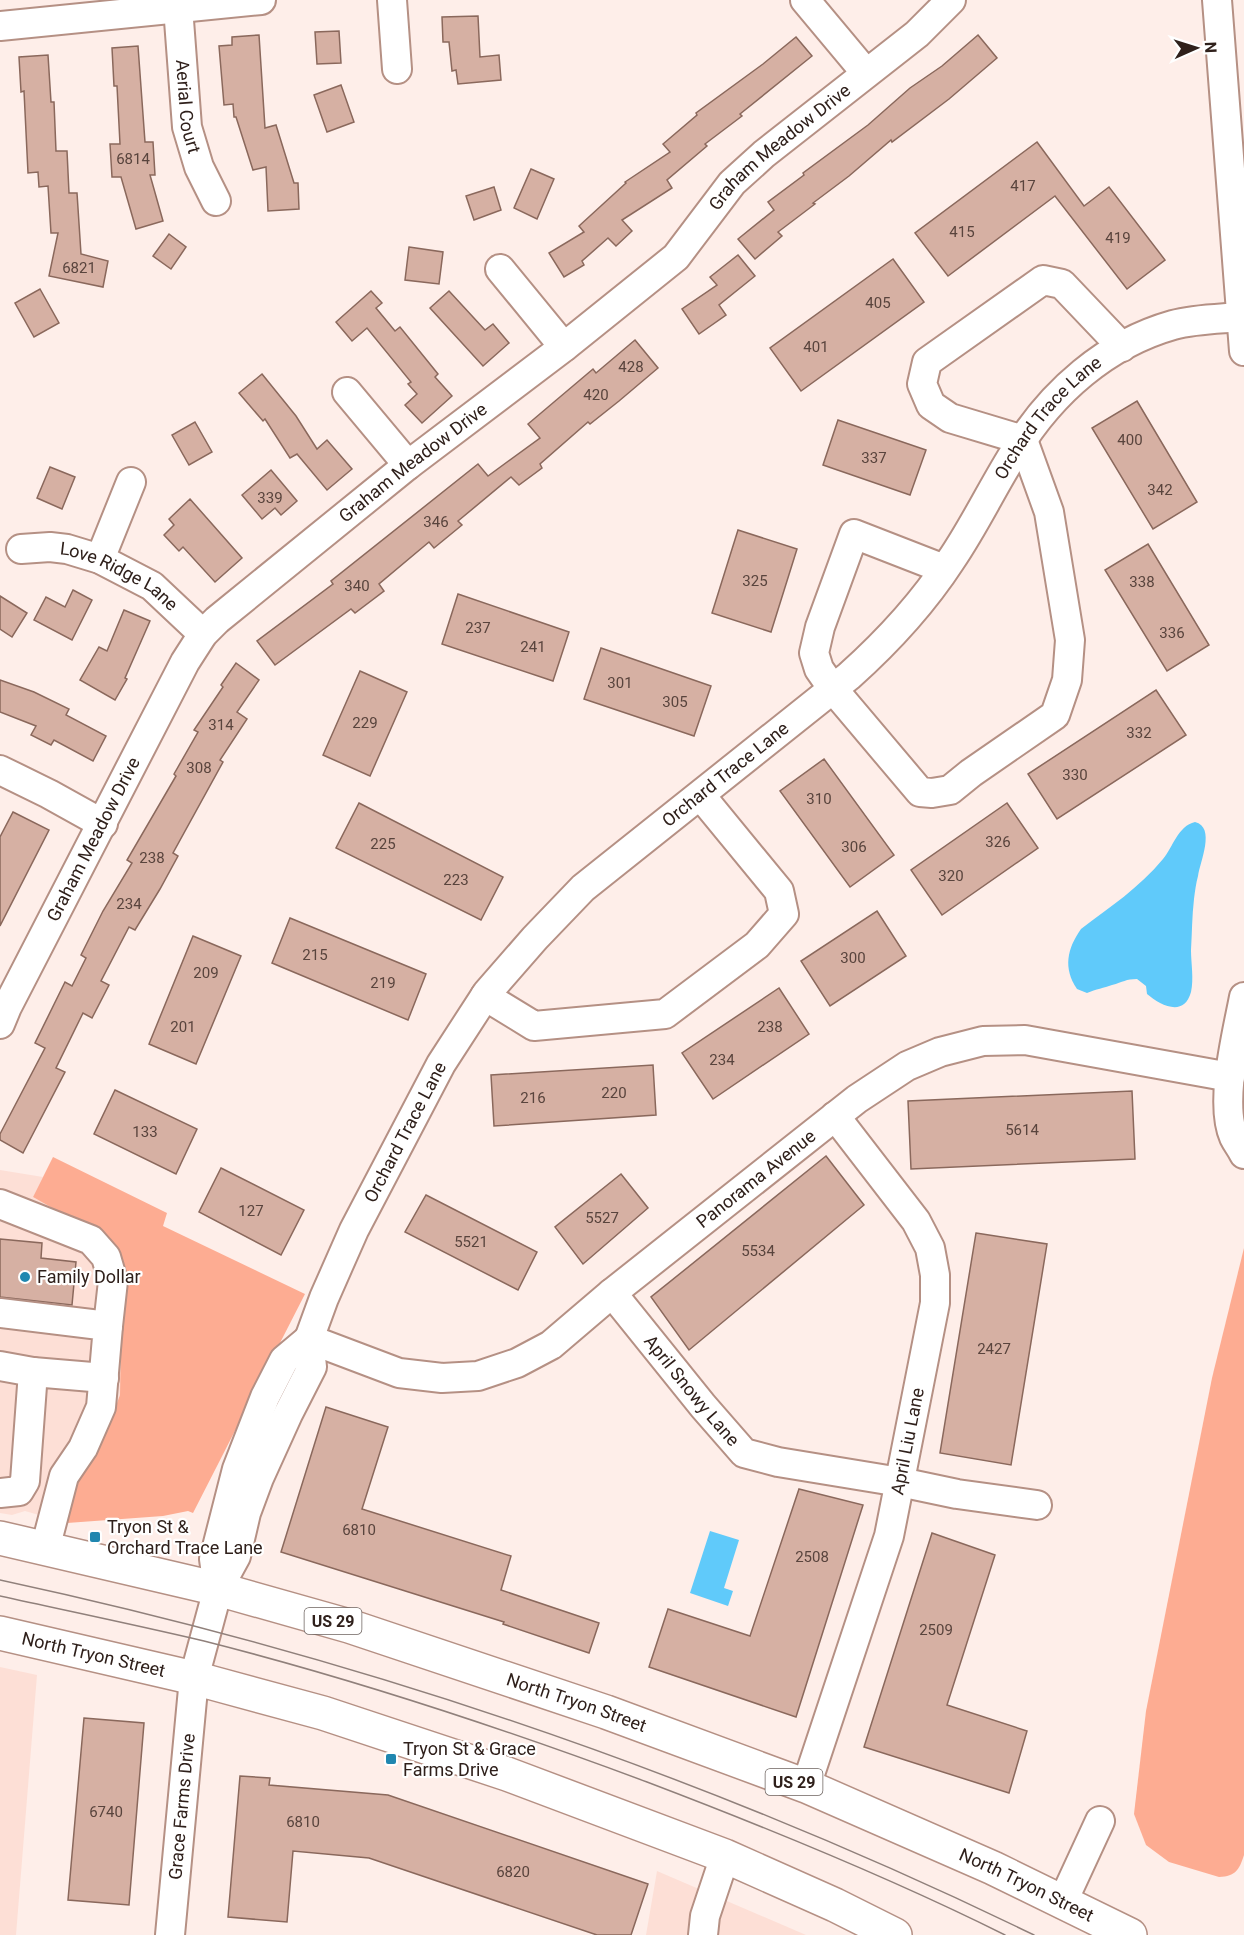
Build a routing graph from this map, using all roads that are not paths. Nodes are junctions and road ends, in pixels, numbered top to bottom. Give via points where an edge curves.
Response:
1 (261, 0) edge
2 (392, 0) edge
3 (805, 0) edge
4 (951, 0) edge
5 (1217, 0) edge
6 (178, 7) junction
7 (0, 26) edge
8 (397, 69) dead end
9 (866, 73) junction
10 (216, 201) dead end
11 (500, 269) dead end
12 (1241, 317) junction
13 (564, 347) junction
14 (1122, 347) junction
15 (1244, 351) edge
16 (347, 392) dead end
17 (1023, 440) junction
18 (408, 465) junction
19 (131, 482) dead end
20 (21, 549) dead end
21 (100, 559) junction
22 (944, 569) junction
23 (203, 634) junction
24 (833, 689) junction
25 (0, 770) edge
26 (701, 796) junction
27 (103, 824) junction
28 (485, 996) junction
29 (1244, 997) edge
30 (2, 1011) edge
31 (1230, 1077) junction
32 (835, 1116) junction
33 (1244, 1154) edge
34 (0, 1204) edge
35 (612, 1293) junction
36 (0, 1314) edge
37 (108, 1326) junction
38 (309, 1339) junction
39 (0, 1366) edge
40 (33, 1372) junction
41 (104, 1378) junction
42 (900, 1482) junction
43 (0, 1493) edge
44 (1037, 1505) dead end
45 (0, 1538) edge
46 (45, 1549) junction
47 (218, 1589) junction
48 (0, 1633) edge
49 (194, 1678) junction
50 (806, 1786) junction
51 (1100, 1821) dead end
52 (724, 1856) junction
53 (1063, 1901) junction
54 (170, 1935) edge
55 (703, 1935) edge
56 (896, 1935) edge
57 (1130, 1935) edge

1 - 6 street
2 - 8 street
3 - 9 street
4 - 9 street, Graham Meadow Drive via 917,34
5 - 12 street
6 - 7 street
6 - 10 street, Aerial Court via 188,127 199,167
9 - 13 street, Graham Meadow Drive via 732,183 676,257
11 - 13 street
12 - 14 street, Orchard Trace Lane via 1174,325
12 - 15 street
13 - 18 street, Graham Meadow Drive
14 - 17 street, Orchard Trace Lane via 1066,387
14 - 17 street via 1062,284 1043,280 927,362 922,384 931,405 950,418
16 - 18 street
17 - 22 street, Orchard Trace Lane
17 - 24 street via 1049,512 1070,640 1067,680 1055,715 950,790 920,792
18 - 23 street, Graham Meadow Drive
19 - 21 street
20 - 21 street, Love Ridge Lane via 67,549
21 - 23 street, Love Ridge Lane via 152,586
22 - 24 street, Orchard Trace Lane via 914,610
22 - 24 street via 854,534 814,653 819,669
23 - 27 street, Graham Meadow Drive
24 - 26 street, Orchard Trace Lane
25 - 27 street
26 - 28 street, Orchard Trace Lane via 583,888
26 - 28 street via 779,891 784,914 758,945 665,1014 534,1026
27 - 30 street, Graham Meadow Drive
28 - 38 street, Orchard Trace Lane via 441,1064 393,1153 354,1230
29 - 31 street
31 - 32 street, Panorama Avenue via 1025,1040 983,1041 907,1066
31 - 33 street via 1229,1114 1234,1136
32 - 35 street, Panorama Avenue
32 - 42 street, April Liu Lane via 916,1221 930,1248 935,1275 935,1303
34 - 37 street via 91,1240 106,1257 113,1281
35 - 38 street, Panorama Avenue via 552,1345 517,1363 478,1376 442,1378 399,1373
35 - 42 street, April Snowy Lane via 744,1453
36 - 37 street
37 - 41 street
38 - 47 street, Orchard Trace Lane via 312,1367 259,1478 236,1556
39 - 40 street
40 - 41 street
40 - 43 street via 25,1481 19,1491
41 - 46 street via 101,1407 83,1448 64,1476
42 - 44 street, April Snowy Lane
42 - 50 street, April Liu Lane via 889,1536
45 - 46 main road, North Tryon Street / US 29
46 - 47 main road, North Tryon Street / US 29
47 - 49 street, Orchard Trace Lane
47 - 50 main road, North Tryon Street / US 29 via 349,1626 506,1678
48 - 49 main road, North Tryon Street
49 - 52 main road, North Tryon Street via 323,1713 485,1767
49 - 54 street, Grace Farms Drive
50 - 53 main road, North Tryon Street / US 29
51 - 53 street
52 - 55 street
52 - 56 main road, North Tryon Street
53 - 57 main road, North Tryon Street / US 29

